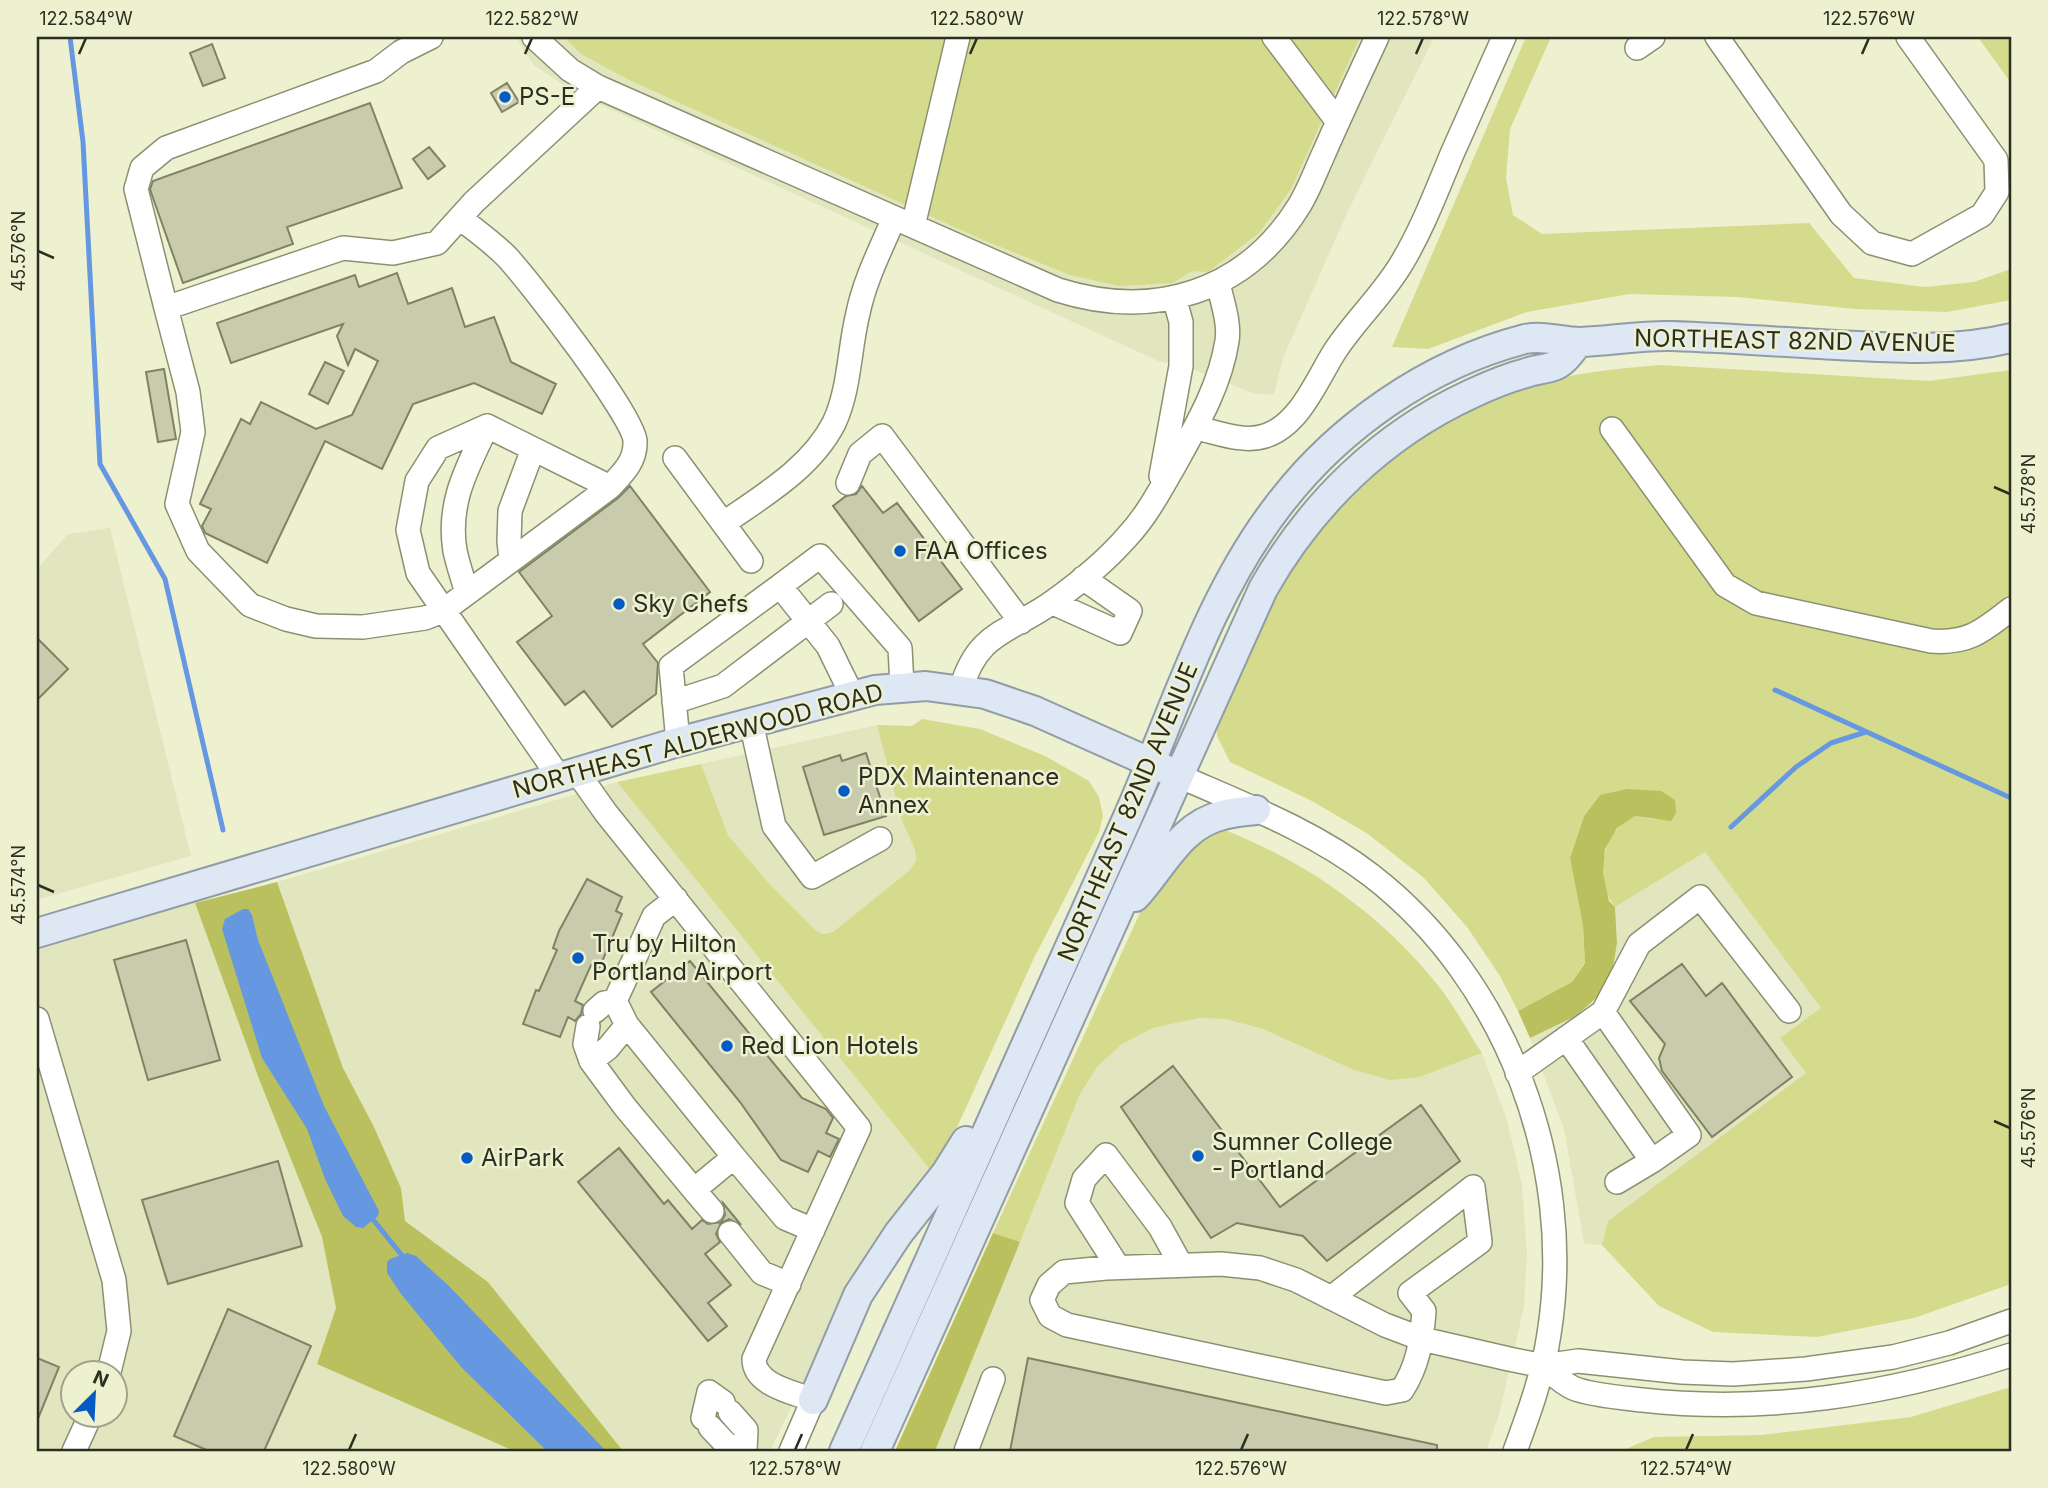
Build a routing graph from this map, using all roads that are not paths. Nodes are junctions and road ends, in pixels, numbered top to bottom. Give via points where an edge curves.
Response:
1 (431, 37) edge
2 (534, 37) edge
3 (958, 37) edge
4 (1274, 37) edge
5 (1377, 37) edge
6 (1504, 37) edge
7 (1717, 37) edge
8 (1908, 37) edge
9 (598, 87) junction
10 (1338, 122) junction
11 (460, 218) junction
12 (904, 222) junction
13 (1218, 284) junction
14 (1174, 297) junction
15 (166, 308) junction
16 (2011, 338) edge
17 (1579, 342) junction
18 (486, 426) junction
19 (1197, 428) junction
20 (1612, 429) dead end
21 (533, 449) junction
22 (676, 458) dead end
23 (848, 483) dead end
24 (610, 487) junction
25 (1155, 499) junction
26 (724, 523) junction
27 (511, 560) junction
28 (751, 561) dead end
29 (1083, 578) junction
30 (780, 586) junction
31 (467, 593) junction
32 (1053, 603) junction
33 (831, 604) dead end
34 (2011, 609) edge
35 (443, 611) junction
36 (808, 621) junction
37 (1021, 622) junction
38 (902, 686) junction
39 (961, 689) junction
40 (852, 695) junction
41 (674, 702) junction
42 (751, 722) junction
43 (678, 742) junction
44 (1150, 763) junction
45 (568, 774) junction
46 (1179, 776) junction
47 (1256, 810) junction
48 (880, 839) dead end
49 (676, 899) junction
50 (1110, 926) junction
51 (37, 933) edge
52 (1789, 1011) dead end
53 (1603, 1012) junction
54 (599, 1013) junction
55 (37, 1019) edge
56 (627, 1025) junction
57 (1566, 1038) junction
58 (1024, 1050) junction
59 (592, 1061) junction
60 (1517, 1073) junction
61 (734, 1157) junction
62 (1652, 1161) junction
63 (1617, 1182) dead end
64 (694, 1190) junction
65 (712, 1211) dead end
66 (813, 1230) junction
67 (730, 1233) dead end
68 (1181, 1265) junction
69 (1118, 1267) junction
70 (789, 1284) junction
71 (1331, 1298) junction
72 (2011, 1321) edge
73 (1422, 1339) junction
74 (2011, 1355) edge
75 (113, 1358) edge
76 (1851, 1363) junction
77 (1543, 1366) junction
78 (993, 1379) dead end
79 (1856, 1395) junction
80 (813, 1400) junction
81 (85, 1428) edge
82 (74, 1451) edge
83 (743, 1451) edge
84 (791, 1451) edge
85 (844, 1451) edge
86 (875, 1451) edge
87 (966, 1451) edge
88 (1515, 1451) edge

1 - 15 street via 376,71 166,148 142,168 136,189
2 - 9 street via 570,70
3 - 12 street
4 - 10 street
5 - 10 street
6 - 19 street via 1402,262 1343,340 1302,405 1282,427 1265,436 1245,439
7 - 8 street via 1841,214 1872,243 1912,254 1982,215 1997,192 1996,160
9 - 11 street
9 - 12 street
10 - 13 street via 1292,216 1256,256
11 - 15 street via 437,243 393,253 342,248
11 - 24 street via 506,256 533,288 627,420 635,439 633,458
12 - 14 street via 1087,299 1124,303
12 - 26 street via 867,279 845,390 833,424 786,480
13 - 14 street
13 - 19 street via 1228,339
14 - 25 street via 1181,322 1181,366
15 - 35 street via 188,392 193,432 177,504 198,551 250,605 286,619 316,626 363,627
16 - 17 main road, NORTHEAST 82ND AVENUE via 1929,348 1668,335
17 - 44 main road, NORTHEAST 82ND AVENUE via 1532,337 1462,361 1400,394 1332,448 1279,504 1237,568
17 - 46 main road, NORTHEAST 82ND AVENUE via 1560,363 1470,394 1401,433 1319,509 1279,561 1264,589
18 - 21 street
18 - 31 street via 460,481 453,516 455,551
18 - 35 street via 438,448 417,481 408,530 418,573
19 - 25 street
20 - 34 street via 1725,585 1756,603 1951,642 1984,630
21 - 24 street
21 - 27 street via 510,511
22 - 26 street
23 - 37 street via 860,454 882,436
24 - 27 street
25 - 29 street via 1127,537
26 - 28 street
27 - 31 street
29 - 32 street
29 - 32 street via 1130,611 1120,633
30 - 36 street
30 - 38 street via 820,556 900,648
30 - 41 street via 671,666
31 - 35 street
32 - 37 street
33 - 36 street
35 - 45 street
36 - 40 street via 828,646
36 - 41 street via 723,686
37 - 39 street via 978,651
38 - 39 main road, NORTHEAST ALDERWOOD ROAD
38 - 40 main road, NORTHEAST ALDERWOOD ROAD
39 - 44 main road, NORTHEAST ALDERWOOD ROAD via 1015,704
40 - 42 main road, NORTHEAST ALDERWOOD ROAD
41 - 43 street
42 - 43 main road, NORTHEAST ALDERWOOD ROAD
42 - 48 street via 774,826 811,877
43 - 45 main road, NORTHEAST ALDERWOOD ROAD
44 - 46 main road, NORTHEAST ALDERWOOD ROAD
44 - 58 main road, NORTHEAST 82ND AVENUE
45 - 49 street via 601,806
45 - 51 main road, NORTHEAST ALDERWOOD ROAD
46 - 47 street, NORTHEAST ALDERWOOD ROAD
46 - 50 main road, NORTHEAST 82ND AVENUE
47 - 50 main road via 1222,815 1191,830
47 - 60 street, NORTHEAST ALDERWOOD ROAD via 1347,858 1421,919 1467,978
49 - 54 street via 654,916
49 - 66 street via 859,1128
50 - 86 main road, NORTHEAST 82ND AVENUE
52 - 53 street via 1700,897 1639,944
53 - 57 street
53 - 62 street via 1689,1135
54 - 56 street
54 - 59 street via 585,1044
55 - 75 street via 114,1280 119,1331
56 - 59 street
56 - 61 street
57 - 60 street
57 - 62 street
58 - 80 main road via 947,1173 898,1234 858,1295
58 - 85 main road, NORTHEAST 82ND AVENUE
59 - 64 street
60 - 77 street, NORTHEAST ALDERWOOD ROAD via 1541,1144 1552,1209 1554,1272
61 - 64 street
61 - 66 street via 785,1218
62 - 63 street
64 - 65 street
66 - 70 street
67 - 70 street via 762,1273
68 - 69 street
68 - 69 street via 1160,1227 1106,1155 1084,1179 1076,1203
68 - 71 street via 1260,1268
69 - 73 street via 1064,1272 1049,1285 1042,1300 1050,1316 1067,1325 1386,1393 1402,1390 1412,1376
70 - 80 street via 754,1368 770,1383
71 - 73 street
71 - 73 street via 1474,1187 1480,1242 1410,1293 1424,1311
72 - 76 street via 1948,1343
73 - 77 street
74 - 79 street via 1946,1376
76 - 77 street via 1733,1374 1578,1361
76 - 79 street
77 - 79 street via 1573,1388 1669,1403 1772,1403
77 - 88 street, NORTHEAST ALDERWOOD ROAD
78 - 87 street
80 - 84 street
81 - 82 street
83 - 83 street via 746,1430 709,1392 706,1423 726,1444

